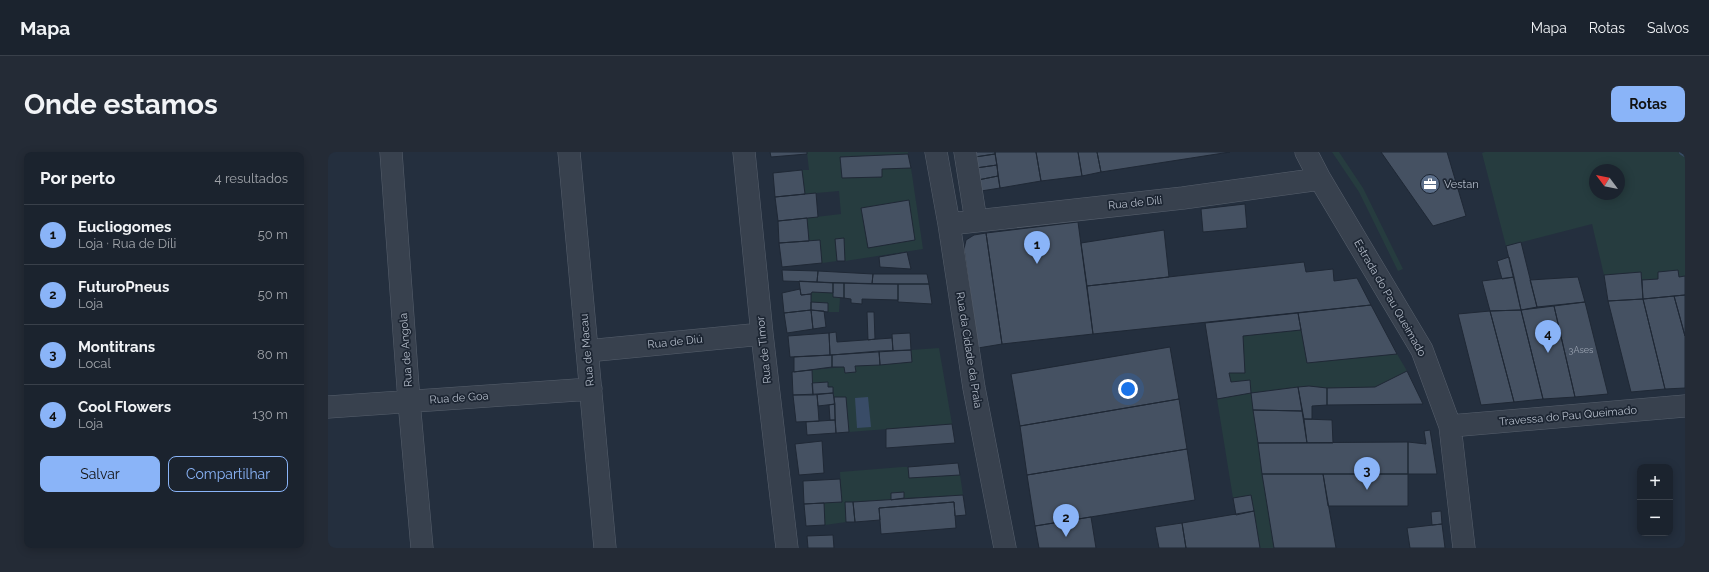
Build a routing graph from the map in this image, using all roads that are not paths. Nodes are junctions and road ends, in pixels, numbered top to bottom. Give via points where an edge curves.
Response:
1 (391, 152) edge
2 (568, 152) edge
3 (744, 152) edge
4 (936, 152) edge
5 (965, 152) edge
6 (1306, 152) edge
7 (1320, 179) junction
8 (976, 221) junction
9 (949, 224) junction
10 (762, 334) junction
11 (587, 351) junction
12 (591, 389) junction
13 (409, 401) junction
14 (1685, 406) edge
15 (328, 407) edge
16 (1450, 426) junction
17 (422, 548) edge
18 (605, 548) edge
19 (787, 548) edge
20 (1005, 548) edge
21 (1464, 548) edge

1 - 13 street, Rua de Angola
2 - 11 street, Rua de Macau
3 - 10 street, Rua de Timor
4 - 9 street, Rua da Cidade da Praia
5 - 8 street
6 - 7 street, Estrada do Pau Queimado
7 - 8 street, Rua de Díli via 1183,198
7 - 16 street, Estrada do Pau Queimado via 1422,350
8 - 9 street, Rua de Díli
9 - 20 street, Rua da Cidade da Praia via 974,388
10 - 11 street, Rua de Diú
10 - 19 street, Rua de Timor
11 - 12 street, Rua de Macau
12 - 13 street, Rua de Goa
12 - 18 street, Rua de Macau
13 - 15 street, Rua de Goa
13 - 17 street, Rua de Angola
14 - 16 street, Travessa do Pau Queimado
16 - 21 street, Estrada do Pau Queimado

